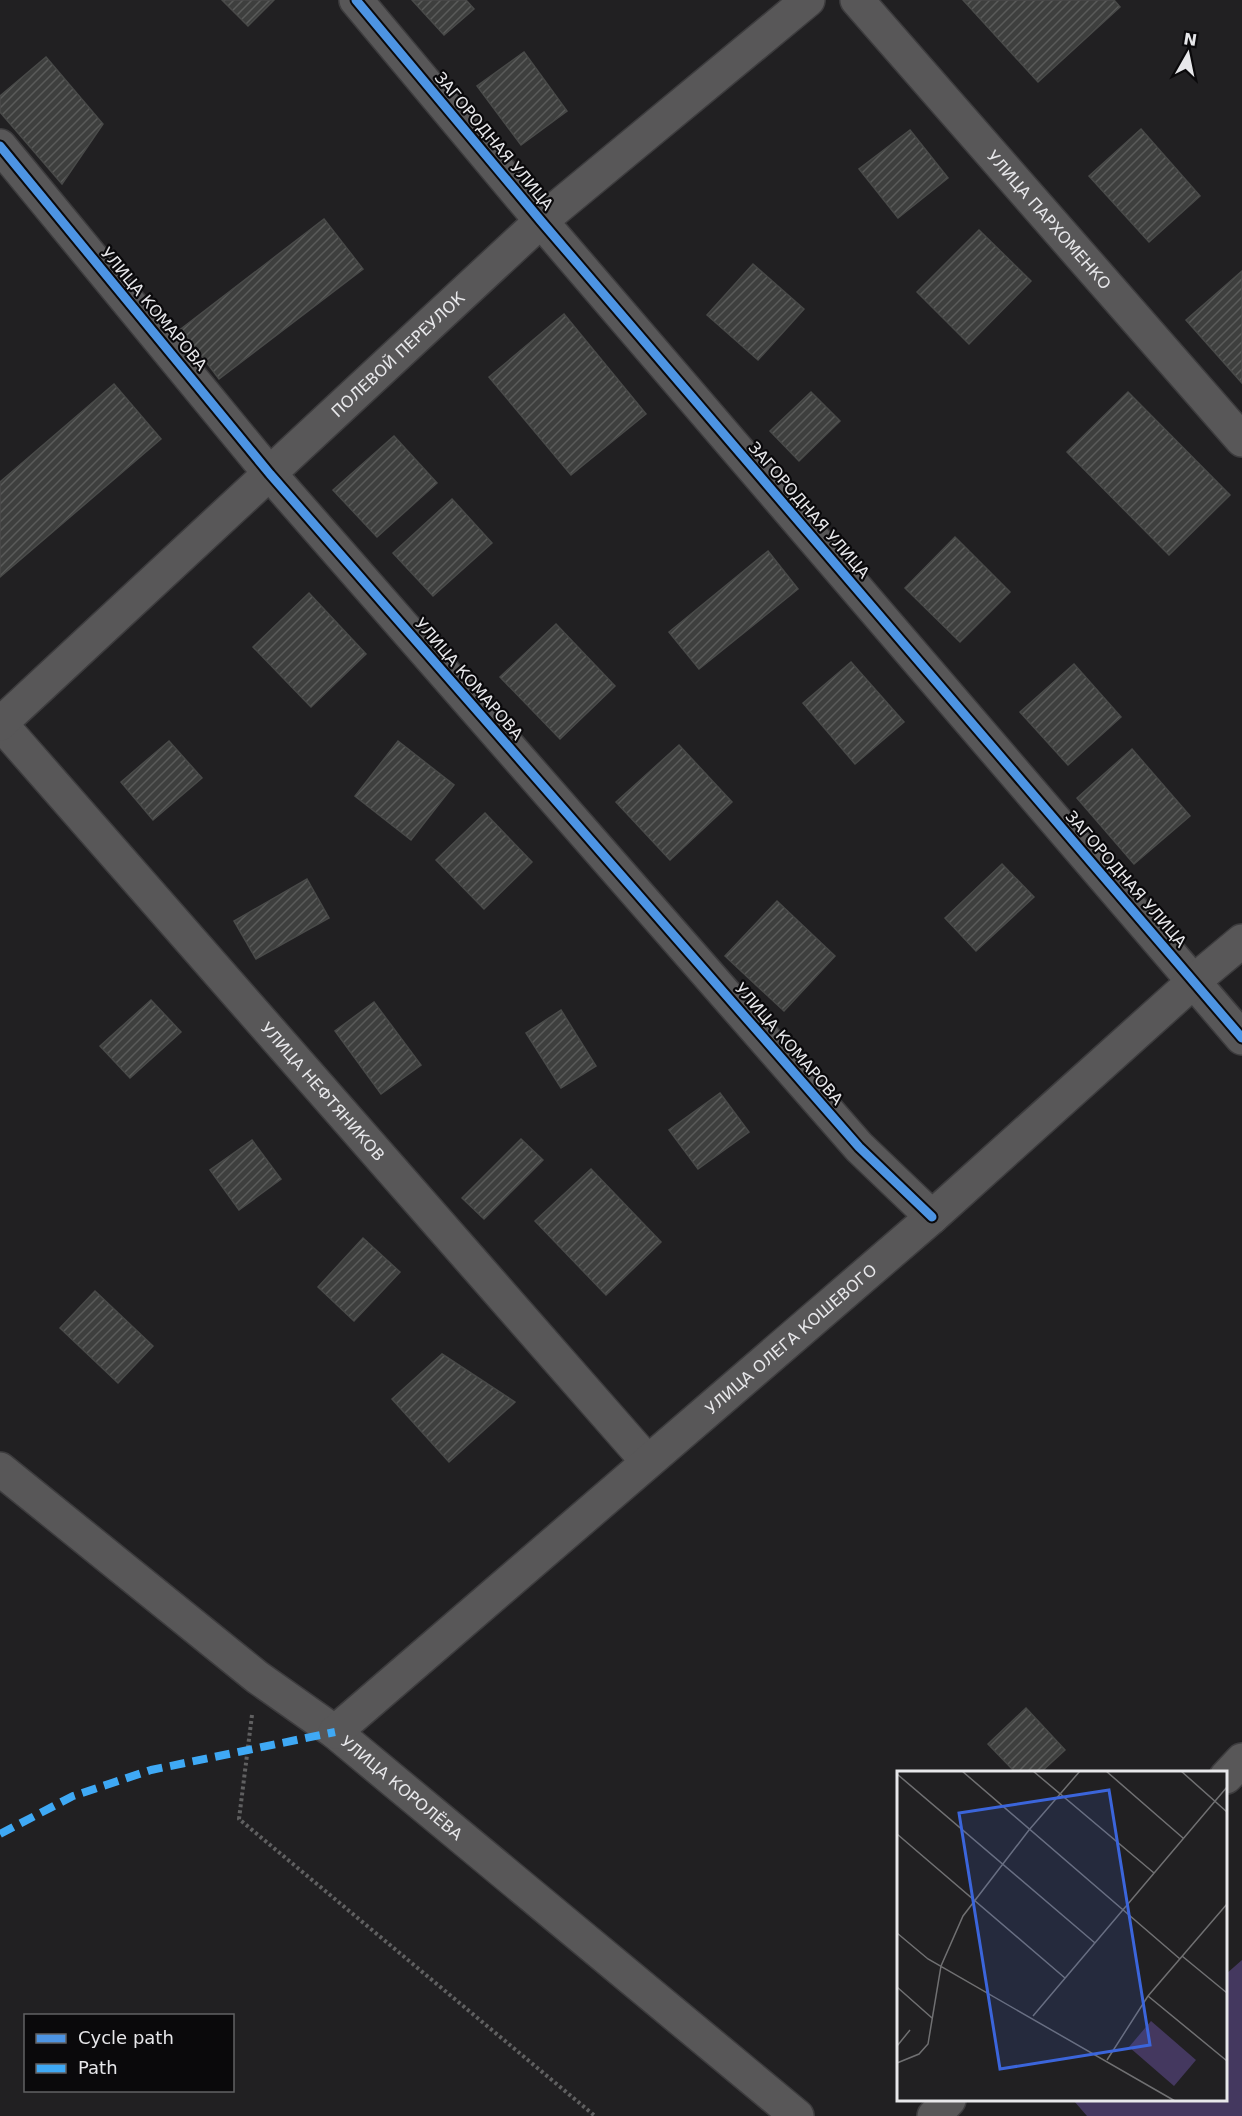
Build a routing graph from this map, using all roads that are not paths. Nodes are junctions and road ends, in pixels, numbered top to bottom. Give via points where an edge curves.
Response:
1 (356, 0) edge
2 (808, 0) edge
3 (857, 0) edge
4 (0, 146) edge
5 (541, 221) junction
6 (1242, 440) edge
7 (270, 474) junction
8 (0, 724) edge
9 (1242, 941) edge
10 (1194, 981) junction
11 (1242, 1038) edge
12 (932, 1217) junction
13 (647, 1461) junction
14 (0, 1469) edge
15 (335, 1732) junction
16 (1242, 1760) edge
17 (1227, 1776) edge
18 (948, 2101) edge
19 (797, 2116) edge
20 (934, 2116) edge

1 - 5 street, ЗАГОРОДНАЯ УЛИЦА
2 - 5 street, ПОЛЕВОЙ ПЕРЕУЛОК
3 - 6 street, УЛИЦА ПАРХОМЕНКО
4 - 7 street, УЛИЦА КОМАРОВА
5 - 7 street, ПОЛЕВОЙ ПЕРЕУЛОК
5 - 10 street, ЗАГОРОДНАЯ УЛИЦА
7 - 8 street, ПОЛЕВОЙ ПЕРЕУЛОК
7 - 12 street, УЛИЦА КОМАРОВА via 859,1147
8 - 13 street, УЛИЦА НЕФТЯНИКОВ
9 - 10 street, УЛИЦА ОЛЕГА КОШЕВОГО
10 - 11 street, ЗАГОРОДНАЯ УЛИЦА
10 - 12 street, УЛИЦА ОЛЕГА КОШЕВОГО
12 - 13 street, УЛИЦА ОЛЕГА КОШЕВОГО
13 - 15 street, УЛИЦА ОЛЕГА КОШЕВОГО
14 - 15 street, УЛИЦА КОРОЛЁВА via 257,1677
15 - 19 street, УЛИЦА КОРОЛЁВА
16 - 17 street
18 - 20 street

